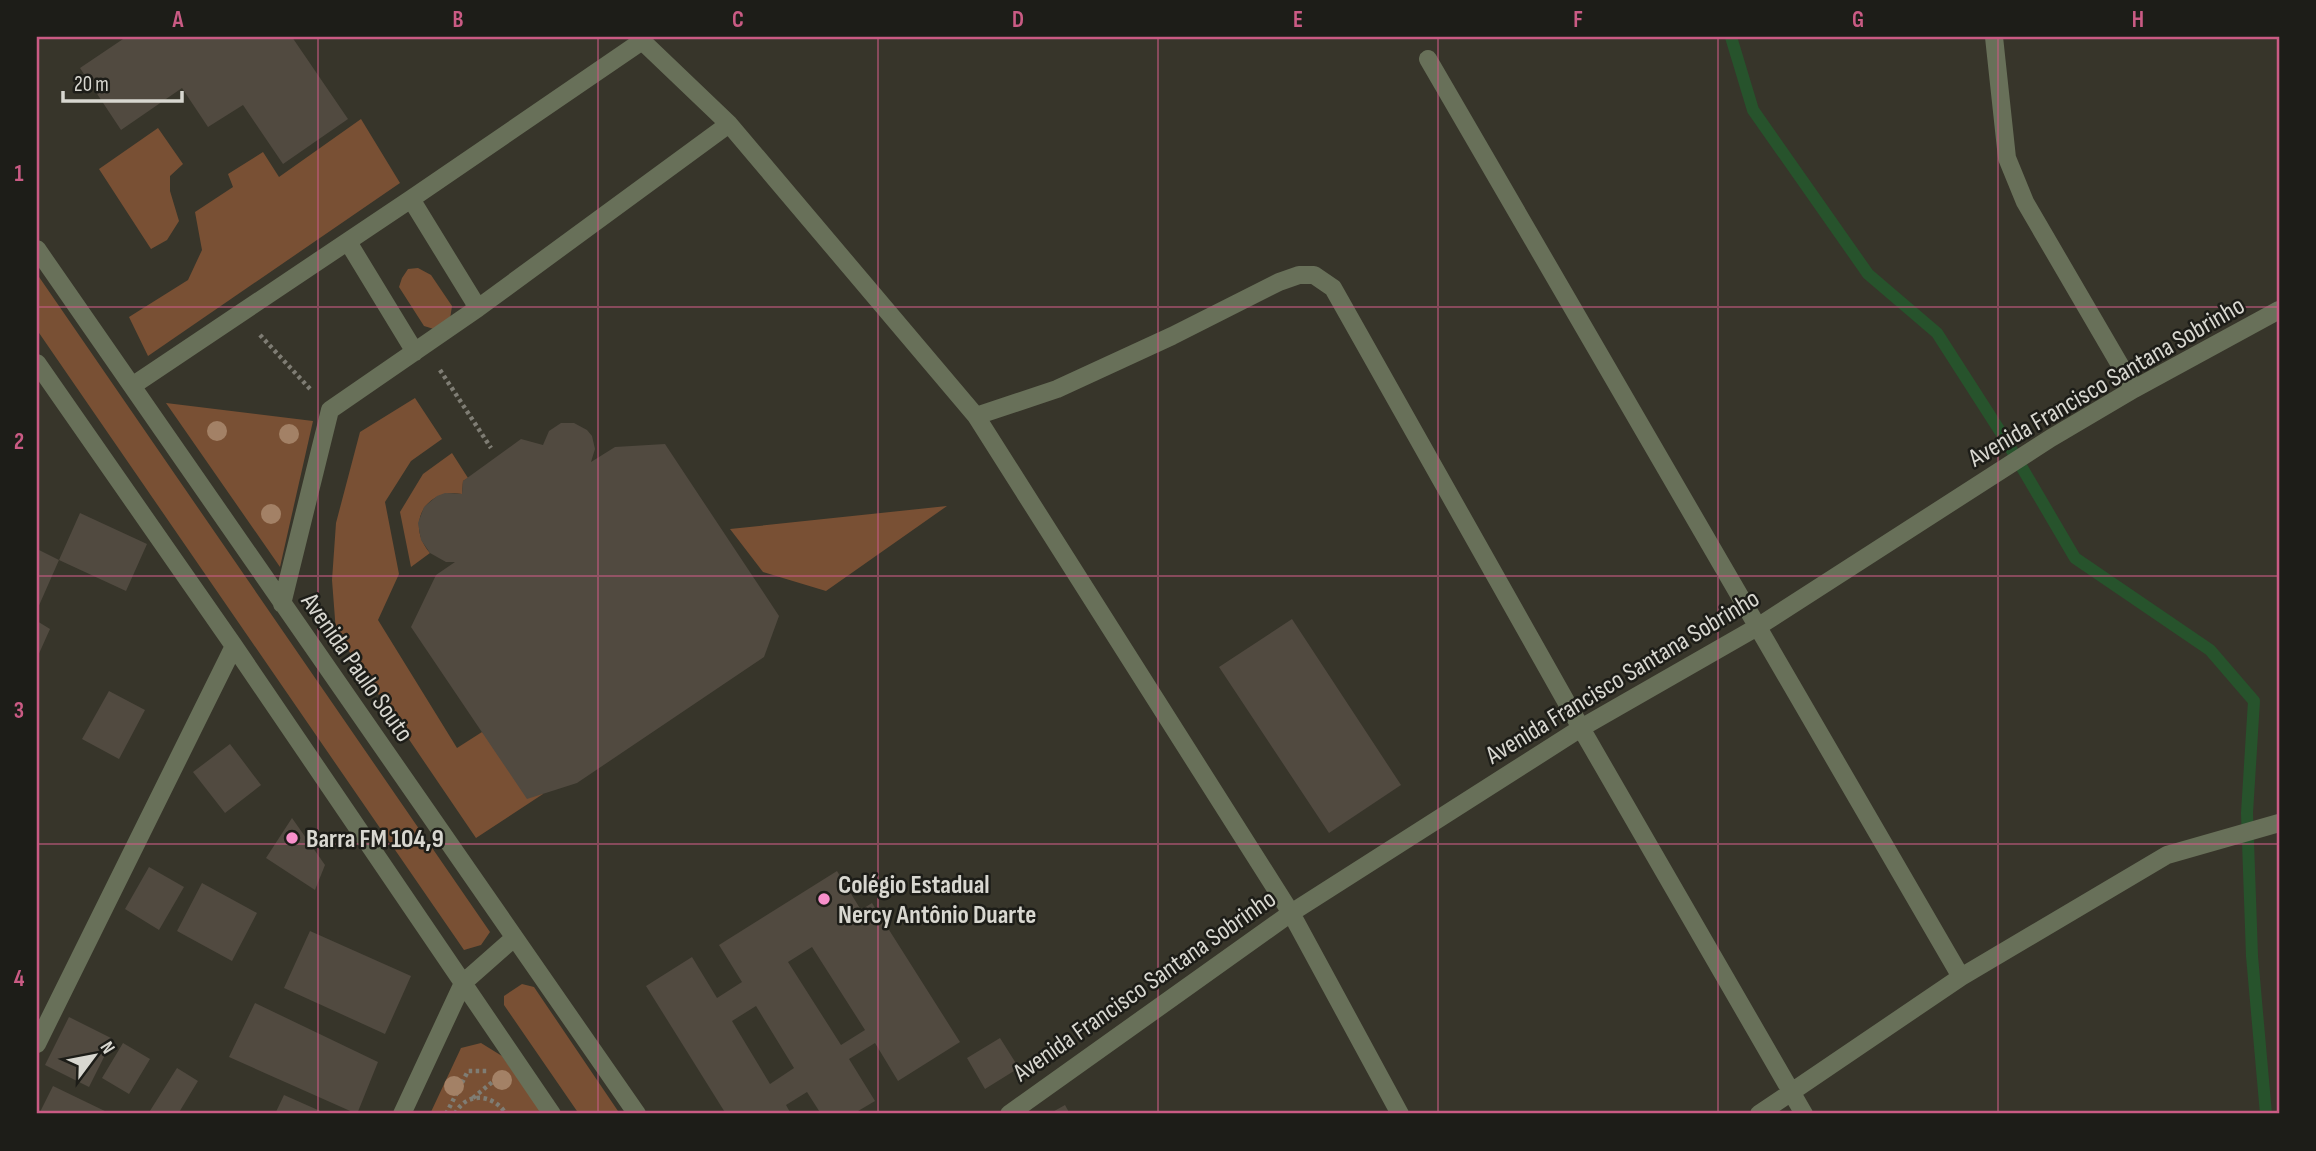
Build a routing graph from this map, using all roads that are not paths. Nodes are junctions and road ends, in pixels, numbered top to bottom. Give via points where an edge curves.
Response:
1 (1994, 37) edge
2 (640, 39) edge
3 (1428, 59) dead end
4 (729, 124) junction
5 (411, 199) junction
6 (348, 242) junction
7 (37, 249) edge
8 (478, 308) junction
9 (2279, 310) edge
10 (419, 349) junction
11 (37, 363) edge
12 (132, 386) junction
13 (2134, 389) junction
14 (975, 415) junction
15 (282, 604) junction
16 (1759, 626) junction
17 (234, 646) junction
18 (1581, 728) junction
19 (2274, 825) edge
20 (1291, 913) junction
21 (514, 938) junction
22 (1961, 977) junction
23 (463, 983) junction
24 (37, 1045) edge
25 (1791, 1093) junction
26 (401, 1114) edge
27 (552, 1114) edge
28 (637, 1114) edge
29 (1009, 1114) edge
30 (1400, 1114) edge
31 (1759, 1114) edge
32 (1804, 1114) edge

1 - 13 street via 2013,177
2 - 4 street
2 - 5 street
3 - 16 street
4 - 8 street
4 - 14 street
5 - 6 street
5 - 8 street
6 - 10 street
6 - 12 street
7 - 12 street, Avenida Paulo Souto
8 - 10 street
9 - 13 street, Avenida Francisco Santana Sobrinho
10 - 15 street via 330,410
11 - 17 street
12 - 15 street, Avenida Paulo Souto
13 - 16 street, Avenida Francisco Santana Sobrinho
14 - 18 street via 1057,389 1279,282 1314,275 1333,288 1343,304
14 - 20 street
15 - 21 street, Avenida Paulo Souto
16 - 18 street, Avenida Francisco Santana Sobrinho
16 - 22 street
17 - 23 street
17 - 24 street
18 - 20 street, Avenida Francisco Santana Sobrinho
18 - 25 street
19 - 22 street via 2168,855
20 - 29 street, Avenida Francisco Santana Sobrinho
20 - 30 street
21 - 23 street
21 - 28 street, Avenida Paulo Souto
22 - 25 street
23 - 26 street
23 - 27 street
25 - 31 street
25 - 32 street

